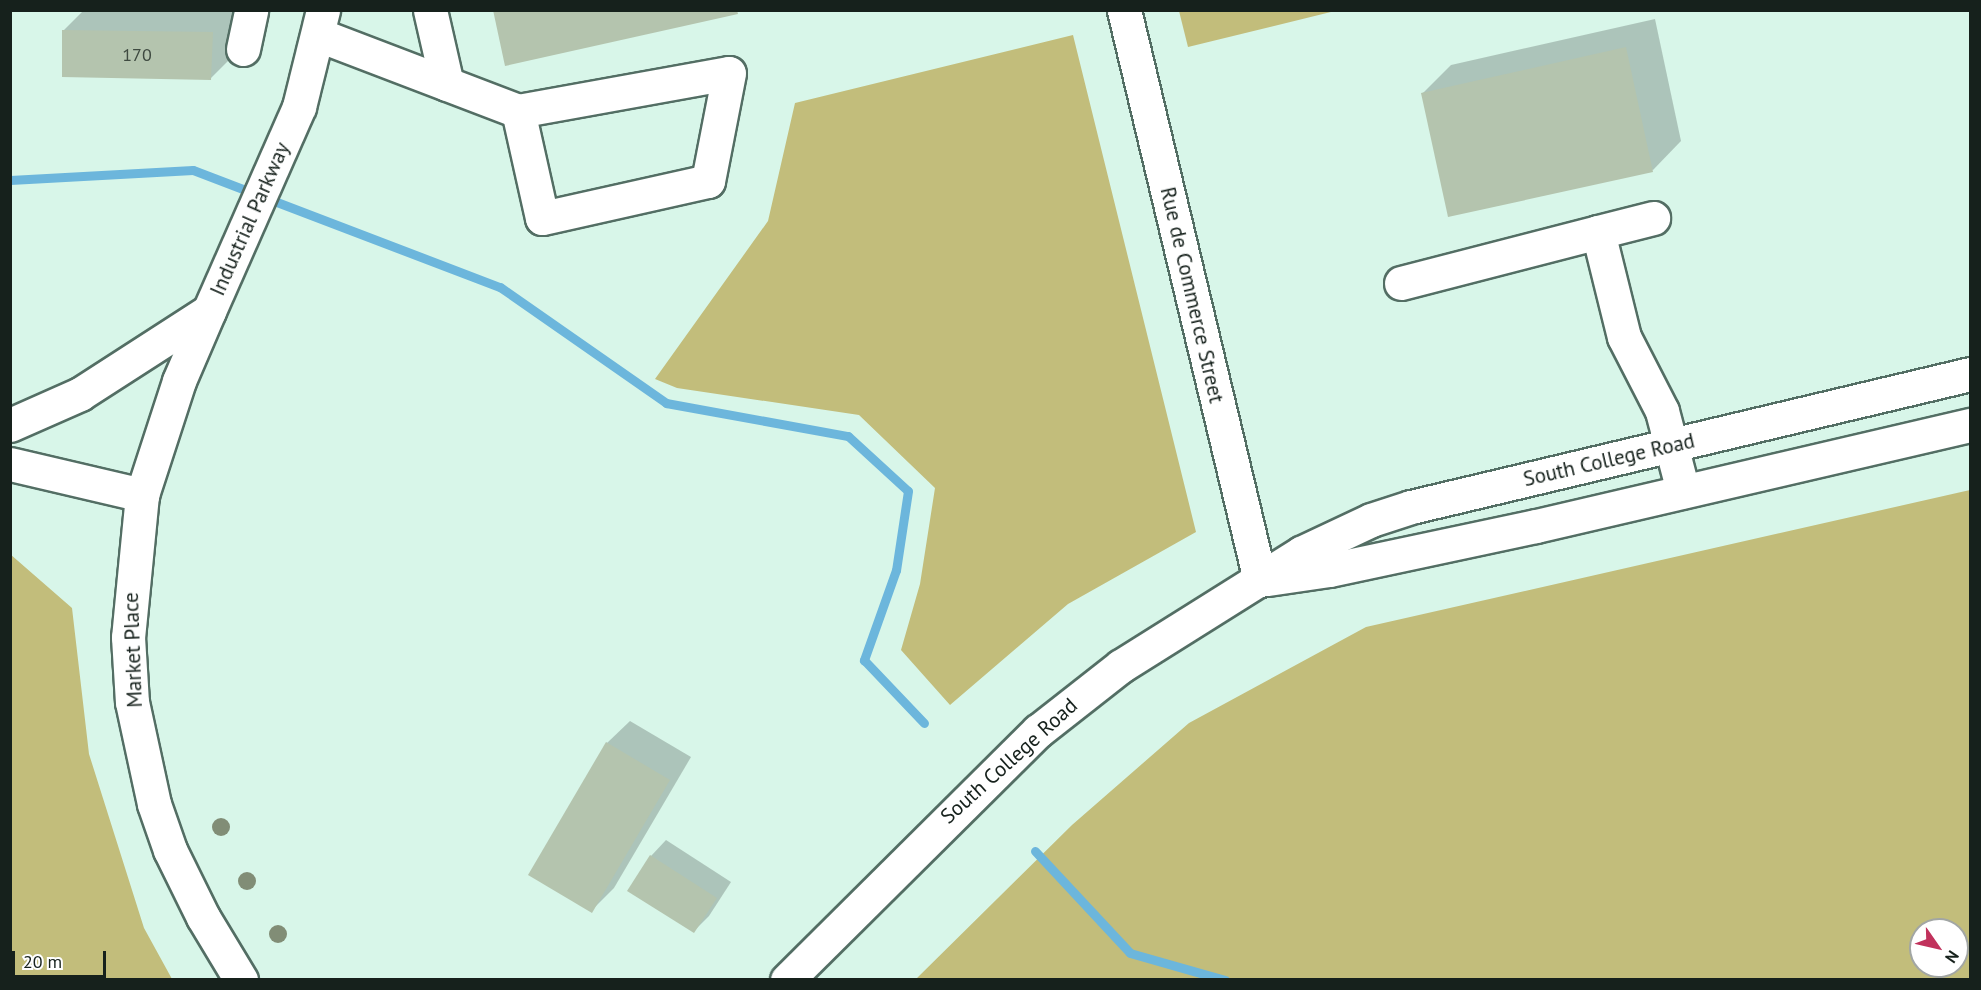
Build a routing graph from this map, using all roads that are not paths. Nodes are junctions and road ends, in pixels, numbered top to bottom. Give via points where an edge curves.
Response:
1 (251, 10) edge
2 (430, 10) edge
3 (1124, 10) edge
4 (321, 23) edge
5 (243, 49) dead end
6 (447, 84) junction
7 (518, 111) junction
8 (1653, 218) dead end
9 (1598, 232) junction
10 (1401, 283) dead end
11 (214, 300) junction
12 (1971, 374) edge
13 (10, 425) edge
14 (1971, 425) edge
15 (1672, 445) junction
16 (10, 465) edge
17 (1683, 491) junction
18 (141, 495) junction
19 (1260, 580) junction
20 (241, 980) edge
21 (788, 980) edge

1 - 5 street
2 - 6 street
3 - 19 street, Rue de Commerce Street
4 - 6 street
4 - 11 street, Industrial Parkway via 300,107
6 - 7 street
7 - 7 street via 694,79 729,72 708,181 542,218
8 - 9 street
9 - 10 street
9 - 15 street via 1624,337 1662,411
11 - 13 street, Industrial Parkway via 80,394
11 - 18 street, Market Place via 179,381
12 - 15 street, South College Road
14 - 17 street, South College Road
15 - 17 street
15 - 19 street, South College Road via 1371,520 1301,553
16 - 18 street
17 - 19 street, South College Road via 1352,565
18 - 20 street, Market Place via 128,637 132,702 144,770 170,850 203,917
19 - 21 street, South College Road via 1121,666 1038,731 927,837

